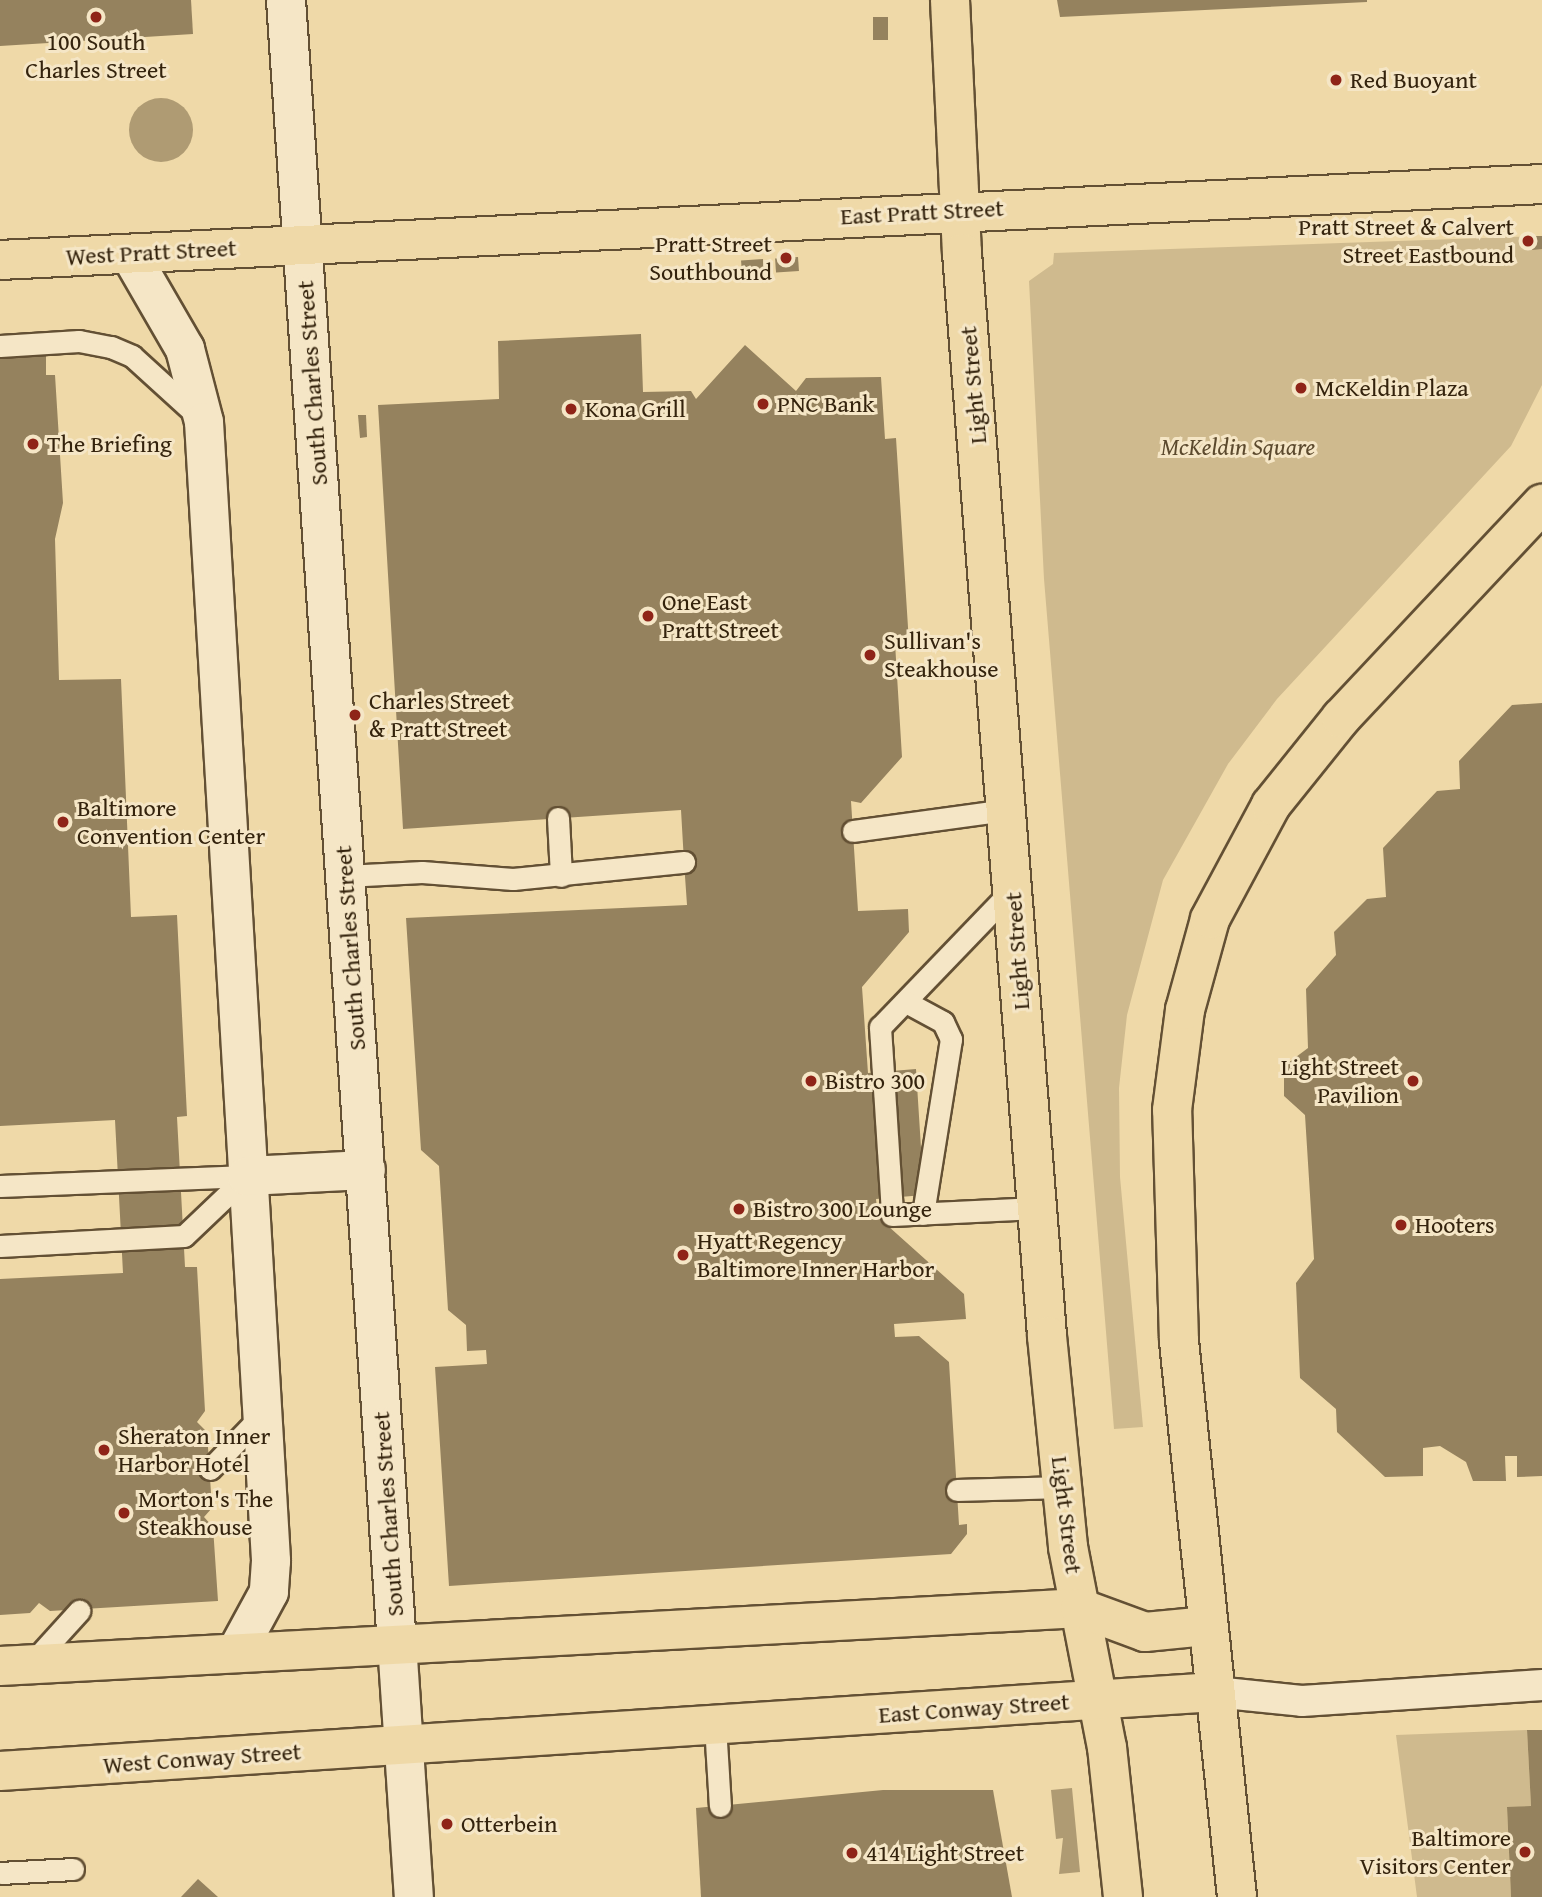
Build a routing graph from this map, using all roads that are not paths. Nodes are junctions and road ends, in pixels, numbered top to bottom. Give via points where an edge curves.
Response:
1 (286, 0) edge
2 (950, 0) edge
3 (1542, 184) edge
4 (960, 210) junction
5 (303, 245) junction
6 (130, 254) junction
7 (0, 260) edge
8 (0, 346) edge
9 (204, 422) junction
10 (1542, 504) edge
11 (1006, 810) junction
12 (558, 818) dead end
13 (853, 831) dead end
14 (684, 862) dead end
15 (345, 876) junction
16 (561, 876) junction
17 (1012, 890) junction
18 (906, 1002) junction
19 (366, 1170) junction
20 (247, 1176) junction
21 (0, 1186) edge
22 (1037, 1208) junction
23 (923, 1214) junction
24 (0, 1246) edge
25 (262, 1415) junction
26 (210, 1469) dead end
27 (1062, 1486) junction
28 (957, 1490) dead end
29 (1080, 1608) junction
30 (79, 1611) dead end
31 (1206, 1626) junction
32 (397, 1643) junction
33 (237, 1651) junction
34 (15, 1665) edge
35 (1542, 1685) edge
36 (1215, 1692) junction
37 (1098, 1700) junction
38 (715, 1725) junction
39 (405, 1745) junction
40 (0, 1771) edge
41 (720, 1806) dead end
42 (73, 1869) dead end
43 (0, 1873) edge
44 (414, 1897) edge
45 (1123, 1897) edge
46 (1237, 1897) edge

1 - 5 street, South Charles Street
2 - 4 main road, Light Street
3 - 4 main road, East Pratt Street
4 - 5 main road, East Pratt Street
4 - 11 main road, Light Street
5 - 6 main road, West Pratt Street
5 - 15 street, South Charles Street
6 - 7 main road, West Pratt Street
6 - 9 street via 185,349
8 - 9 lane via 79,341 111,347 132,356
9 - 20 street
10 - 31 main road via 1303,762 1235,862 1195,964 1175,1068 1172,1177 1179,1341
11 - 13 lane
11 - 17 main road, Light Street
12 - 16 lane
14 - 16 lane
15 - 16 lane
15 - 19 street, South Charles Street
17 - 18 lane
17 - 22 main road, Light Street
18 - 23 lane via 943,1022 951,1039
18 - 23 lane via 880,1027 892,1215
19 - 20 street
19 - 32 street, South Charles Street
20 - 21 lane
20 - 24 lane via 184,1236
20 - 25 street
22 - 23 lane
22 - 27 main road, Light Street
25 - 26 lane
25 - 33 street via 269,1592
27 - 28 lane
27 - 29 main road, Light Street
29 - 31 main road via 1144,1632
29 - 32 main road
29 - 37 main road, Light Street
30 - 34 lane
31 - 36 main road
32 - 33 main road
32 - 39 street, South Charles Street
33 - 34 main road
35 - 36 street, East Conway Street via 1302,1701
36 - 37 main road, East Conway Street
36 - 46 main road
37 - 38 main road, East Conway Street
37 - 45 main road, Light Street
38 - 39 main road, East Conway Street
38 - 41 lane
39 - 40 main road, West Conway Street
39 - 44 street, South Charles Street
42 - 43 lane

